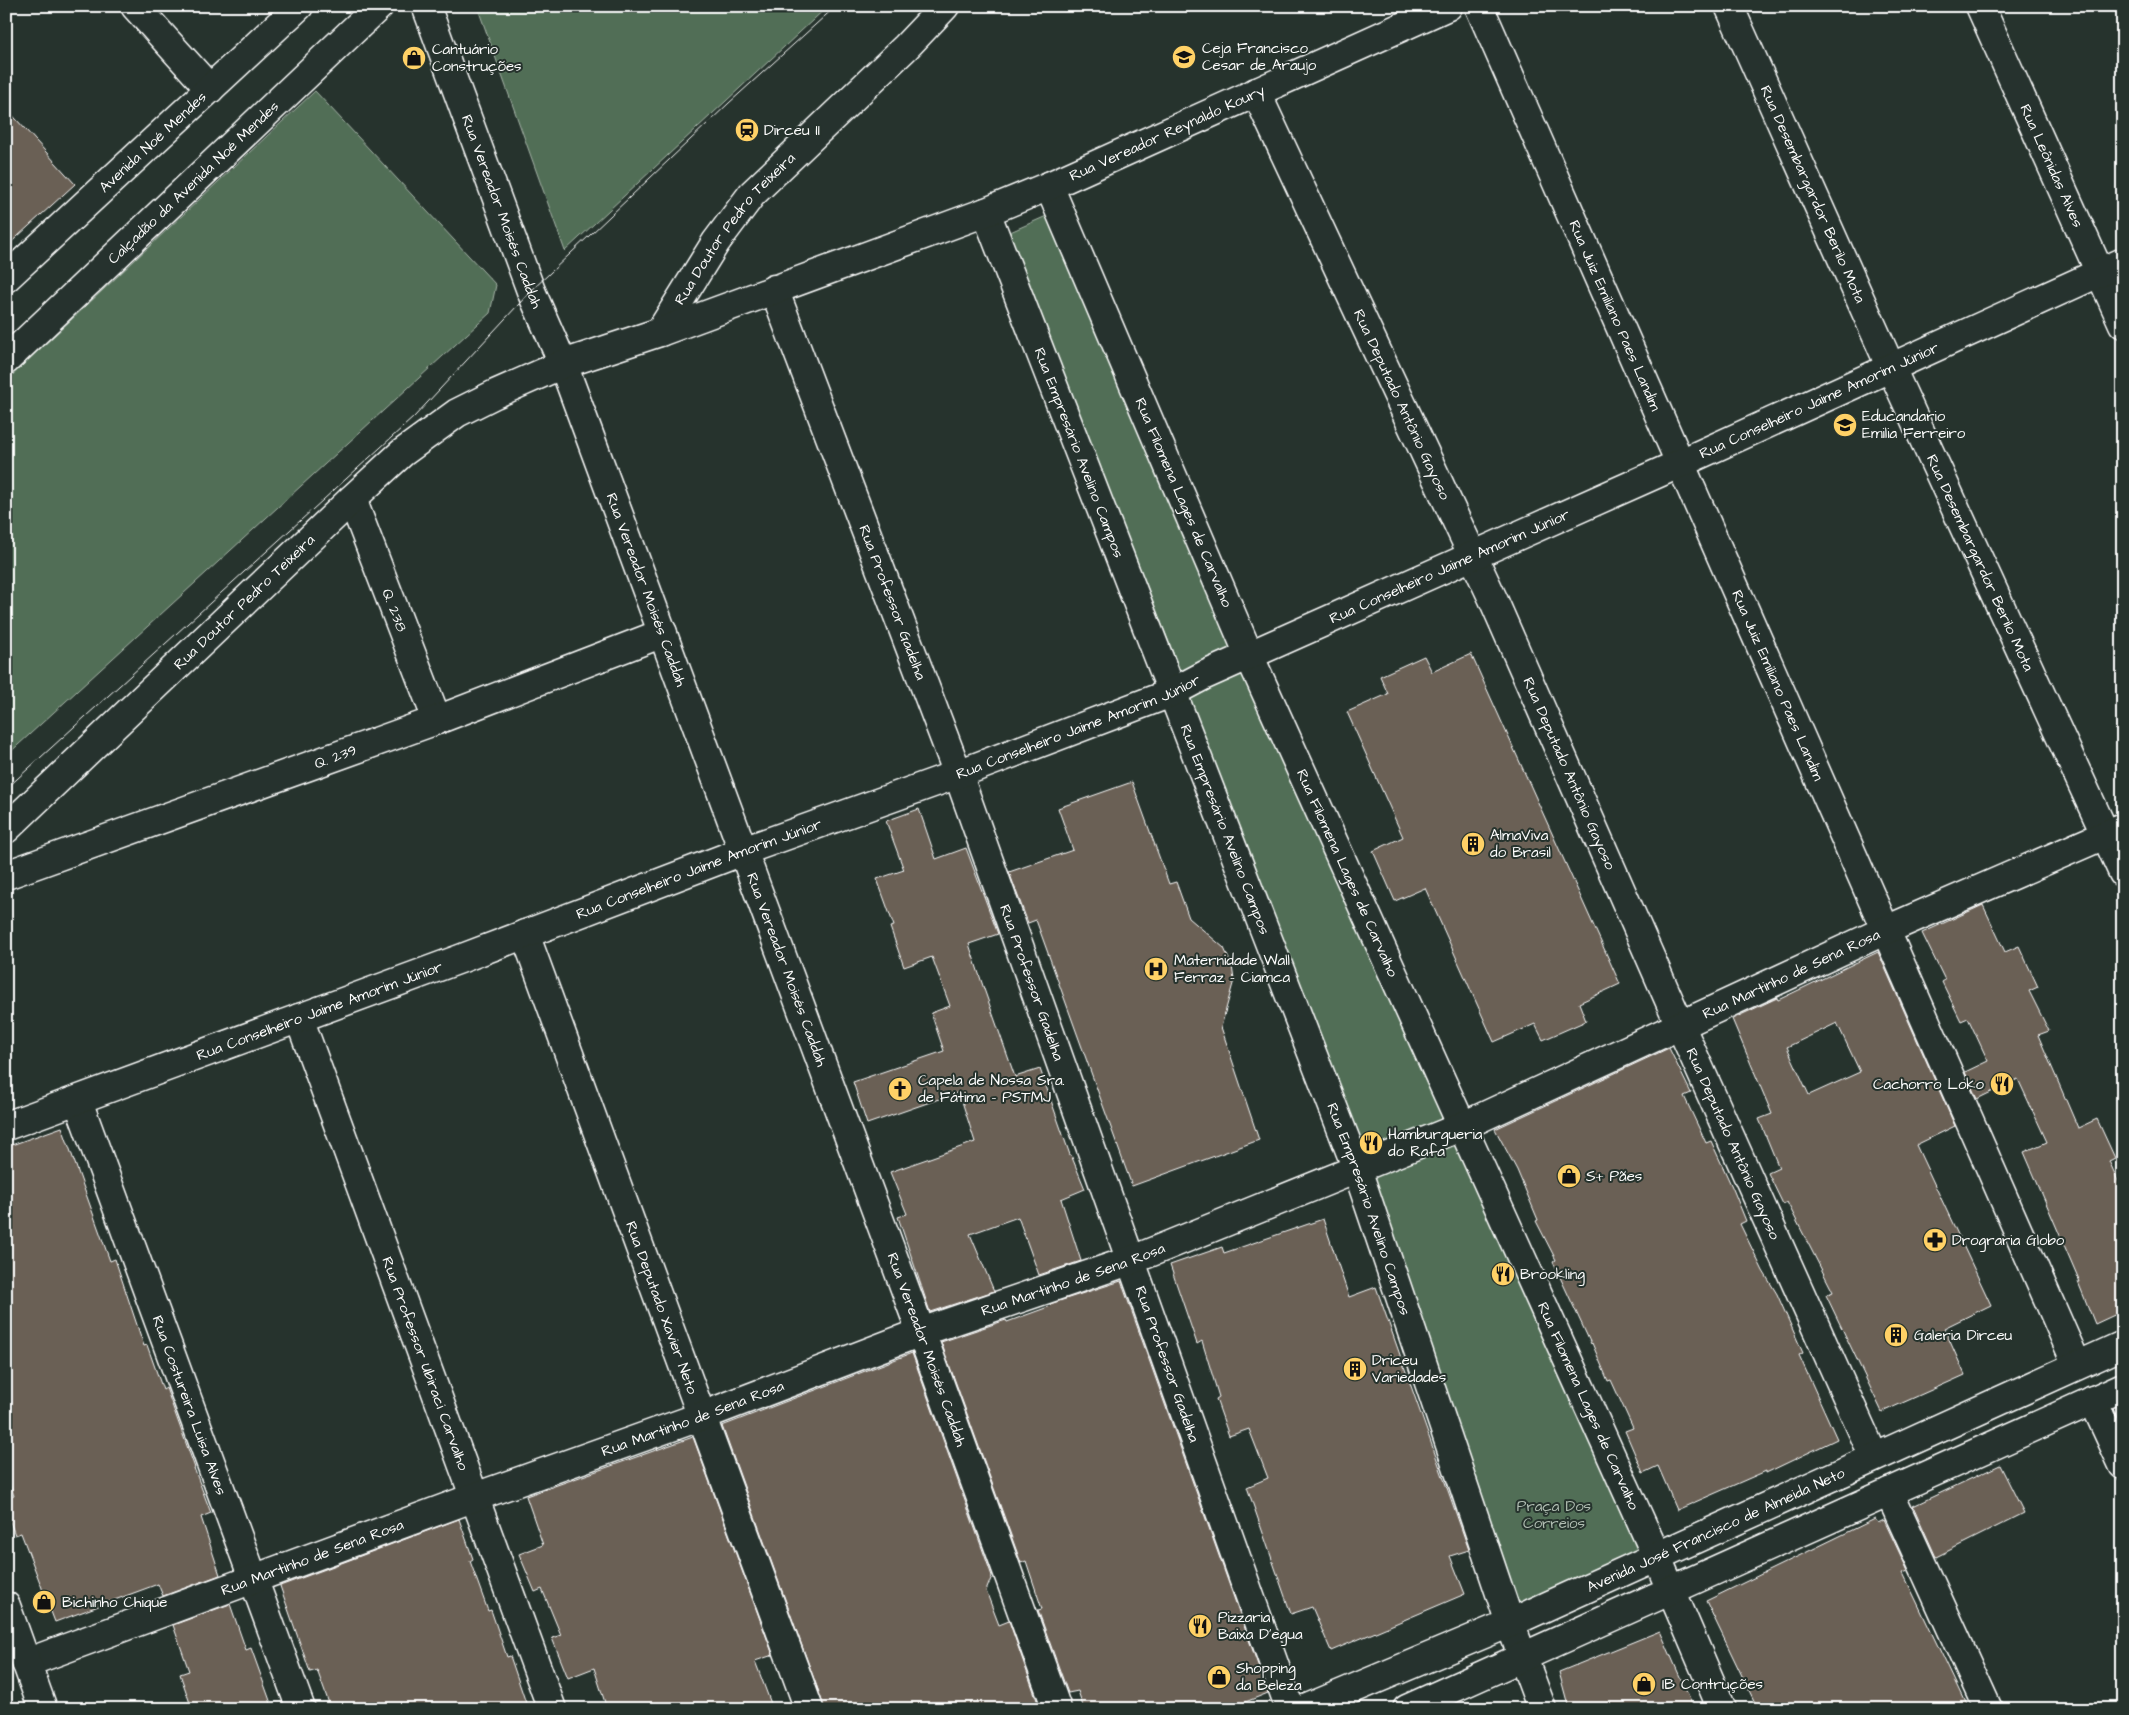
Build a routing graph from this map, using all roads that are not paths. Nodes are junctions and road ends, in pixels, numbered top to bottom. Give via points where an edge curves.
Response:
1 (135, 6) edge
2 (299, 6) edge
3 (380, 6) edge
4 (426, 6) edge
5 (945, 6) edge
6 (1448, 6) edge
7 (1479, 6) edge
8 (1729, 6) edge
9 (1980, 6) edge
10 (210, 89) junction
11 (1256, 92) junction
12 (1049, 186) junction
13 (986, 212) junction
14 (2111, 267) edge
15 (6, 278) edge
16 (774, 288) junction
17 (2123, 324) edge
18 (660, 332) junction
19 (6, 360) edge
20 (563, 364) junction
21 (1891, 368) junction
22 (1681, 463) junction
23 (352, 499) junction
24 (1472, 556) junction
25 (663, 633) junction
26 (1249, 655) junction
27 (1171, 693) junction
28 (438, 720) junction
29 (958, 774) junction
30 (6, 829) edge
31 (2114, 831) edge
32 (743, 851) junction
33 (2123, 873) edge
34 (6, 875) edge
35 (1886, 930) junction
36 (525, 934) junction
37 (299, 1018) junction
38 (1680, 1026) junction
39 (78, 1100) junction
40 (6, 1126) edge
41 (1463, 1126) junction
42 (1357, 1169) junction
43 (1132, 1260) junction
44 (922, 1332) junction
45 (2123, 1344) edge
46 (2078, 1365) junction
47 (2123, 1387) edge
48 (2093, 1400) junction
49 (702, 1416) junction
50 (1874, 1457) junction
51 (2123, 1465) edge
52 (1889, 1492) junction
53 (475, 1497) junction
54 (1656, 1555) junction
55 (254, 1580) junction
56 (1671, 1590) junction
57 (6, 1606) edge
58 (1510, 1623) junction
59 (1523, 1658) junction
60 (26, 1663) junction
61 (43, 1709) edge
62 (301, 1709) edge
63 (552, 1709) edge
64 (809, 1709) edge
65 (1057, 1709) edge
66 (1290, 1709) edge
67 (1304, 1709) edge
68 (1407, 1709) edge
69 (1542, 1709) edge
70 (1722, 1709) edge
71 (1988, 1709) edge

1 - 10 street
2 - 10 street, Avenida Noé Mendes
3 - 19 street, Calçadão da Avenida Noé Mendes
4 - 20 street, Rua Vereador Moisés Caddah via 528,282
5 - 18 street, Rua Doutor Pedro Teixeira via 752,194 716,242
6 - 11 street, Rua Vereador Reynaldo Koury
7 - 22 street, Rua Juiz Emiliano Paes Landim
8 - 21 street, Rua Desembargardor Berilo Mota
9 - 14 street, Rua Leônidas Alves
10 - 15 street, Avenida Noé Mendes
11 - 12 street, Rua Vereador Reynaldo Koury
11 - 24 street, Rua Deputado Antônio Gayoso
12 - 13 street, Rua Vereador Reynaldo Koury
12 - 26 street, Rua Filomena Lages de Carvalho
13 - 16 street, Rua Vereador Reynaldo Koury
13 - 27 street, Rua Empresário Avelino Campos
14 - 17 street, Rua Leônidas Alves
14 - 21 street, Rua Conselheiro Jaime Amorim Júnior
16 - 18 street, Rua Doutor Pedro Teixeira
16 - 29 street, Rua Professor Gadelha
18 - 20 street, Rua Doutor Pedro Teixeira
20 - 23 street, Rua Doutor Pedro Teixeira via 457,413 410,447
20 - 25 street, Rua Vereador Moisés Caddah
21 - 22 street, Rua Conselheiro Jaime Amorim Júnior
21 - 31 street, Rua Desembargardor Berilo Mota
22 - 24 street, Rua Conselheiro Jaime Amorim Júnior
22 - 35 street, Rua Juiz Emiliano Paes Landim
23 - 28 street, Q. 238
23 - 30 street, Rua Doutor Pedro Teixeira
24 - 26 street, Rua Conselheiro Jaime Amorim Júnior
24 - 38 street, Rua Deputado Antônio Gayoso
25 - 28 street, Q. 239
25 - 32 street, Rua Vereador Moisés Caddah
26 - 27 street, Rua Conselheiro Jaime Amorim Júnior
26 - 41 street, Rua Filomena Lages de Carvalho
27 - 29 street, Rua Conselheiro Jaime Amorim Júnior
27 - 42 street, Rua Empresário Avelino Campos
28 - 34 street, Q. 239
29 - 32 street, Rua Conselheiro Jaime Amorim Júnior
29 - 43 street, Rua Professor Gadelha
31 - 33 street, Rua Desembargardor Berilo Mota
31 - 35 street, Rua Martinho de Sena Rosa
32 - 36 street, Rua Conselheiro Jaime Amorim Júnior
32 - 44 street, Rua Vereador Moisés Caddah
35 - 38 street, Rua Martinho de Sena Rosa
35 - 46 street, Rua Juiz Emiliano Paes Landim
36 - 37 street, Rua Conselheiro Jaime Amorim Júnior
36 - 49 street, Rua Deputado Xavier Neto
37 - 39 street, Rua Conselheiro Jaime Amorim Júnior
37 - 53 street, Rua Professor Ubiraci Carvalho
38 - 41 street, Rua Martinho de Sena Rosa
38 - 50 street, Rua Deputado Antônio Gayoso
39 - 40 street, Rua Conselheiro Jaime Amorim Júnior
39 - 55 street, Rua Costureira Luisa Alves
41 - 42 street, Rua Martinho de Sena Rosa
41 - 54 street, Rua Filomena Lages de Carvalho
42 - 43 street, Rua Martinho de Sena Rosa
42 - 58 street, Rua Empresário Avelino Campos
43 - 44 street, Rua Martinho de Sena Rosa
43 - 66 street, Rua Professor Gadelha
44 - 49 street, Rua Martinho de Sena Rosa
44 - 65 street, Rua Vereador Moisés Caddah
45 - 46 street, Avenida José Francisco de Almeida Neto
46 - 50 street, Avenida José Francisco de Almeida Neto
47 - 48 street
48 - 51 street
48 - 52 street
49 - 53 street, Rua Martinho de Sena Rosa
49 - 64 street, Rua Deputado Xavier Neto
50 - 54 street, Avenida José Francisco de Almeida Neto
52 - 56 street
52 - 71 street
53 - 55 street, Rua Martinho de Sena Rosa
53 - 63 street, Rua Professor Ubiraci Carvalho
54 - 56 street, Rua Filomena Lages de Carvalho
54 - 58 street, Avenida José Francisco de Almeida Neto
55 - 60 street, Rua Martinho de Sena Rosa
55 - 62 street, Rua Costureira Luisa Alves
56 - 59 street
56 - 70 street
57 - 60 street
58 - 59 street, Rua Empresário Avelino Campos
58 - 67 street, Avenida José Francisco de Almeida Neto
59 - 68 street
59 - 69 street
60 - 61 street

